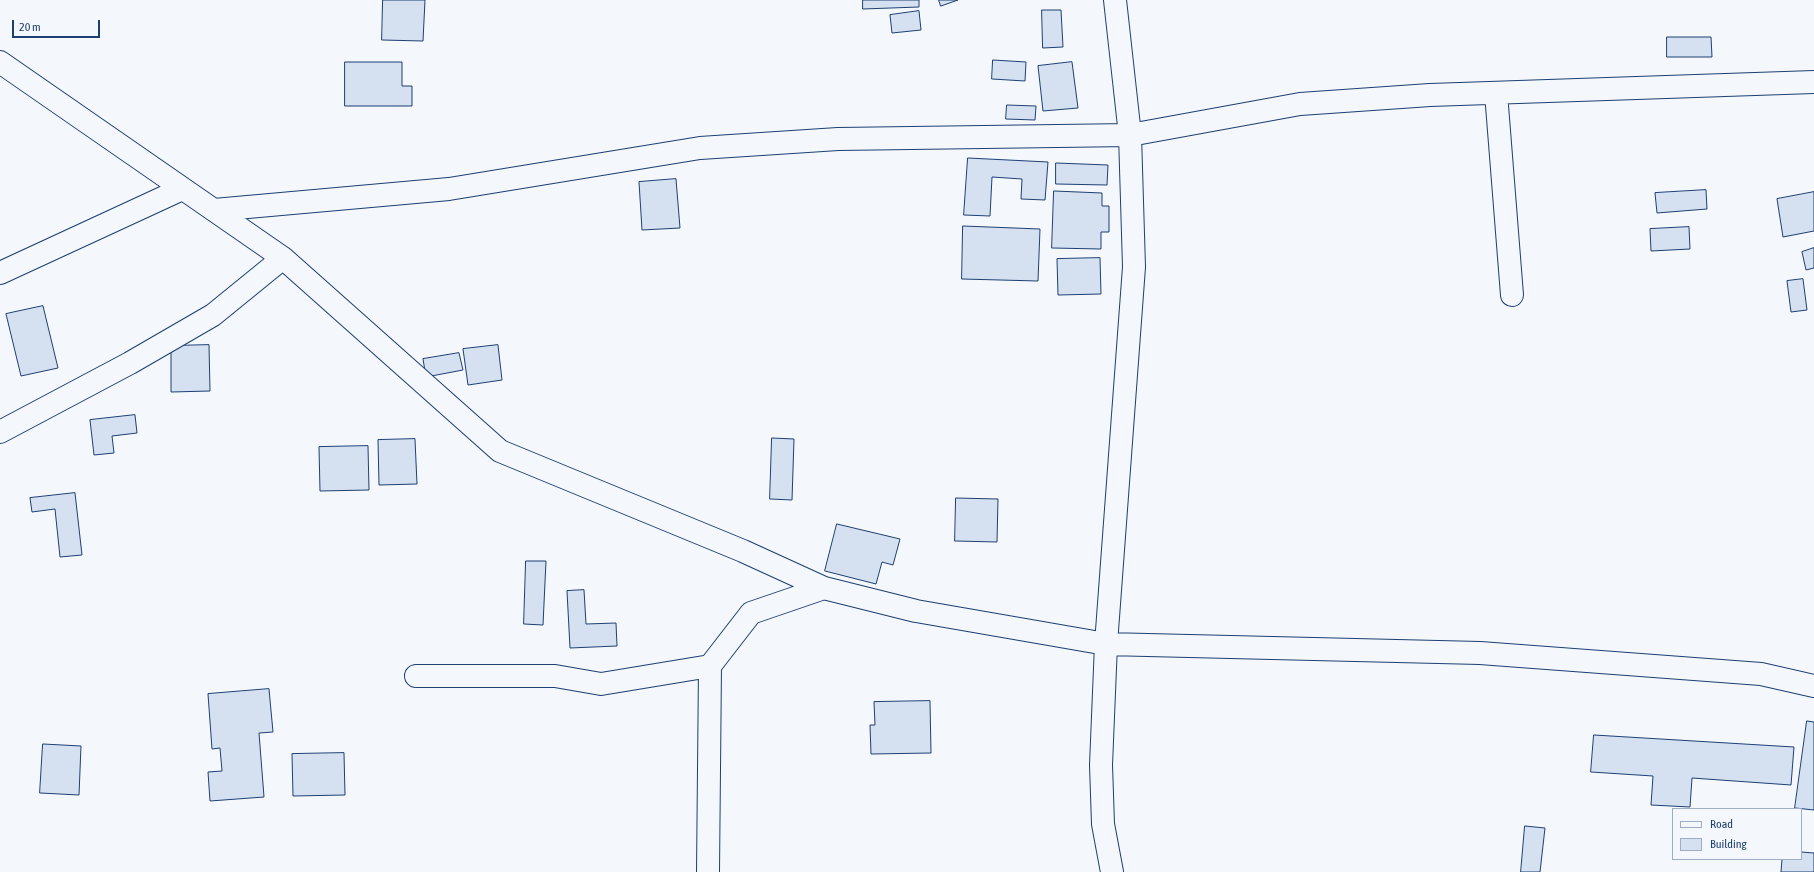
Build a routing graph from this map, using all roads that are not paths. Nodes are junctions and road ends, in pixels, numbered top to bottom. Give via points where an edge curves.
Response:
1 (1115, 0) edge
2 (0, 62) edge
3 (1814, 82) edge
4 (1496, 93) junction
5 (1130, 135) junction
6 (182, 189) junction
7 (214, 210) junction
8 (283, 258) junction
9 (0, 273) edge
10 (1512, 295) dead end
11 (0, 432) edge
12 (824, 588) junction
13 (1106, 644) junction
14 (710, 666) junction
15 (416, 676) dead end
16 (1814, 686) edge
17 (708, 872) edge
18 (1112, 872) edge

1 - 5 street
2 - 6 street
3 - 4 street
4 - 5 street via 1300,104
4 - 10 street
5 - 7 street via 838,139 700,148 449,189
5 - 13 street via 1134,267
6 - 7 street
6 - 9 street
7 - 8 street
8 - 11 street via 213,315 130,363
8 - 12 street via 500,451 743,551
12 - 13 street via 916,611
12 - 14 street via 751,613
13 - 16 street via 1480,654 1761,674
13 - 18 street via 1101,765 1103,824
14 - 15 street via 602,684 555,676
14 - 17 street

